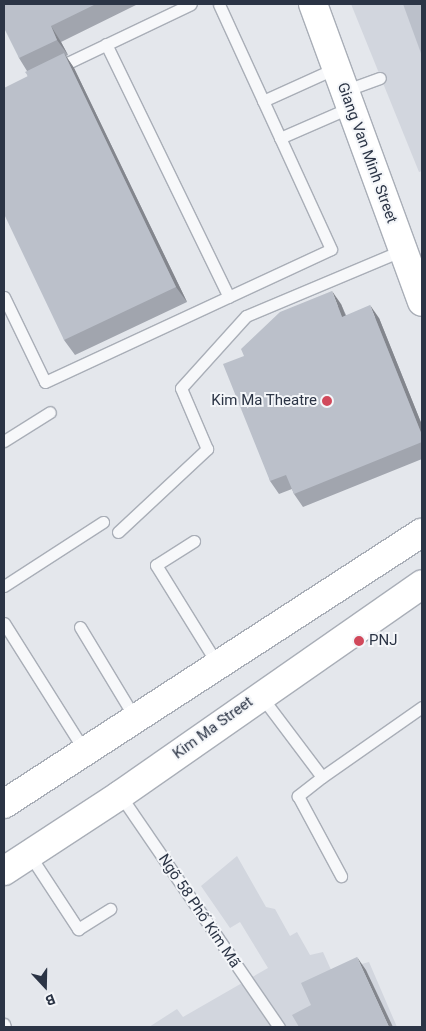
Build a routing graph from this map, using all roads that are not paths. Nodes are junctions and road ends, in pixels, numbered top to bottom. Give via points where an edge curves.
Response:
1 (191, 4) edge
2 (219, 4) edge
3 (313, 4) edge
4 (106, 44) junction
5 (46, 73) edge
6 (380, 78) dead end
7 (344, 89) junction
8 (263, 101) junction
9 (280, 138) junction
10 (403, 250) junction
11 (4, 297) edge
12 (229, 297) junction
13 (422, 302) edge
14 (50, 412) dead end
15 (4, 441) edge
16 (103, 522) dead end
17 (118, 532) dead end
18 (422, 533) edge
19 (194, 541) dead end
20 (422, 584) edge
21 (4, 586) edge
22 (4, 623) edge
23 (80, 627) dead end
24 (218, 664) junction
25 (260, 695) junction
26 (421, 711) edge
27 (135, 718) junction
28 (84, 750) junction
29 (322, 777) junction
30 (120, 795) junction
31 (4, 804) edge
32 (29, 854) junction
33 (4, 871) edge
34 (342, 876) dead end
35 (110, 909) dead end
36 (4, 1024) edge
37 (5, 1027) edge
38 (279, 1027) edge

1 - 4 lane
2 - 8 lane
3 - 7 main road, Giang Van Minh Street
4 - 5 lane
4 - 12 lane
6 - 7 lane
7 - 8 lane
7 - 9 lane
7 - 10 main road, Giang Van Minh Street
8 - 9 lane
9 - 12 lane via 331,249
10 - 13 main road, Giang Van Minh Street
10 - 17 lane via 246,316 180,388 207,449
11 - 12 lane via 45,382
14 - 15 lane
16 - 21 lane
18 - 24 main road
19 - 24 lane via 156,565
20 - 25 main road, Kim Ma Street
22 - 28 lane
23 - 27 lane
24 - 27 main road
25 - 29 lane
25 - 30 main road, Kim Ma Street
26 - 29 lane
27 - 28 main road
28 - 31 main road
29 - 34 lane via 298,796
30 - 32 main road, Kim Ma Street
30 - 38 lane, Ngõ 58 Phố Kim Mã
32 - 33 main road, Kim Ma Street
32 - 35 lane via 78,930
36 - 37 lane

